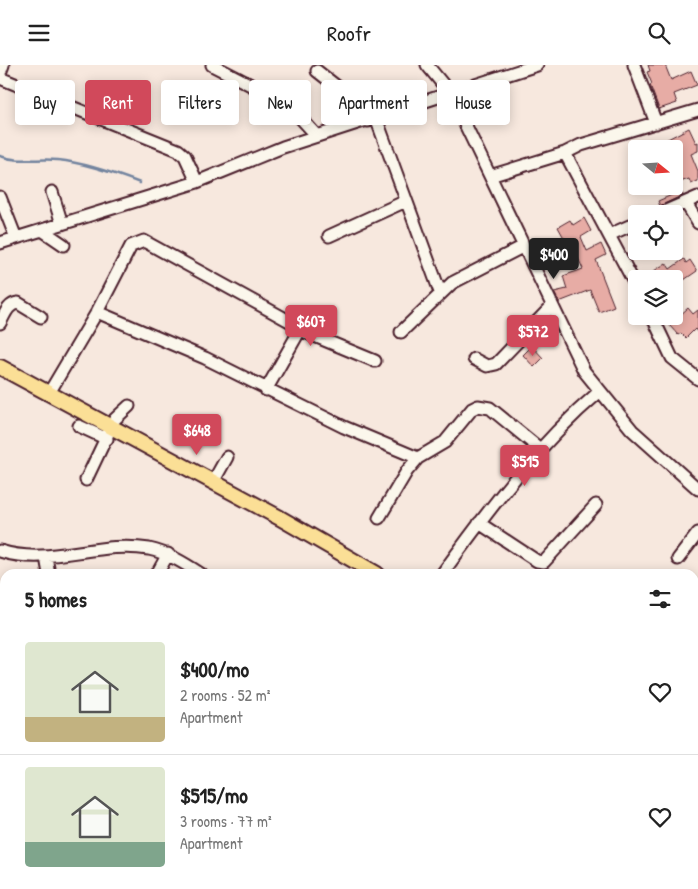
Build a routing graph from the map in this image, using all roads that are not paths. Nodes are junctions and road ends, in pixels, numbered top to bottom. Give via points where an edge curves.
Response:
1 (3, 65) edge
2 (212, 65) edge
3 (427, 65) edge
4 (537, 65) edge
5 (634, 65) edge
6 (317, 71) dead end
7 (0, 73) edge
8 (0, 78) edge
9 (329, 80) edge
10 (439, 80) edge
11 (490, 80) edge
12 (698, 110) edge
13 (656, 123) junction
14 (356, 125) edge
15 (374, 125) edge
16 (465, 125) edge
17 (317, 137) junction
18 (564, 153) junction
19 (490, 176) junction
20 (197, 182) junction
21 (52, 192) dead end
22 (698, 197) edge
23 (0, 198) edge
24 (406, 201) junction
25 (686, 203) junction
26 (681, 205) edge
27 (698, 223) edge
28 (62, 224) junction
29 (628, 227) edge
30 (42, 230) junction
31 (609, 235) junction
32 (329, 236) dead end
33 (16, 238) junction
34 (0, 243) edge
35 (64, 245) dead end
36 (522, 247) junction
37 (628, 271) edge
38 (440, 292) junction
39 (552, 306) junction
40 (97, 312) junction
41 (41, 317) dead end
42 (291, 322) dead end
43 (0, 323) edge
44 (656, 325) edge
45 (401, 331) dead end
46 (474, 359) dead end
47 (375, 361) dead end
48 (0, 367) edge
49 (698, 379) edge
50 (266, 390) junction
51 (598, 392) junction
52 (49, 393) junction
53 (129, 406) dead end
54 (80, 426) dead end
55 (109, 433) junction
56 (540, 449) junction
57 (227, 457) dead end
58 (418, 458) junction
59 (86, 480) dead end
60 (213, 482) junction
61 (698, 489) edge
62 (596, 505) dead end
63 (379, 518) dead end
64 (479, 523) junction
65 (698, 533) edge
66 (0, 551) edge
67 (168, 554) junction
68 (46, 557) junction
69 (678, 559) dead end
70 (48, 569) edge
71 (160, 569) edge
72 (193, 569) edge
73 (367, 569) edge
74 (446, 569) edge

1 - 7 street
2 - 17 street via 278,99 296,113
3 - 10 street
4 - 11 street
5 - 13 street
6 - 9 street
8 - 20 street via 178,149 185,156
12 - 13 street
13 - 18 street
14 - 17 street
15 - 24 street
16 - 19 street
17 - 20 street
18 - 19 street
18 - 31 street
19 - 36 street
20 - 28 street
21 - 28 street
22 - 25 street
23 - 33 street
24 - 32 street
24 - 38 street
25 - 26 street
25 - 27 street
28 - 30 street
29 - 31 street
30 - 33 street
30 - 35 street
31 - 37 street
33 - 34 street
36 - 38 street
36 - 39 street
38 - 45 street
39 - 46 street via 496,364 487,366
39 - 51 street
40 - 42 street via 131,246 144,241
40 - 50 street via 205,358
40 - 52 street
41 - 43 street via 14,303
44 - 49 street via 672,358
47 - 50 street via 300,329
48 - 52 main road
50 - 58 street
51 - 56 street
51 - 61 street via 632,430
52 - 55 main road
53 - 55 street via 114,419
54 - 55 street
55 - 59 street
55 - 60 main road
56 - 58 street via 490,408 478,406 445,442
56 - 64 street
57 - 60 street
58 - 63 street
60 - 73 main road
62 - 64 street via 544,562 537,561
64 - 74 street
65 - 69 street
66 - 68 street
67 - 68 street via 149,549 110,547
67 - 71 street
67 - 72 street
68 - 70 street

